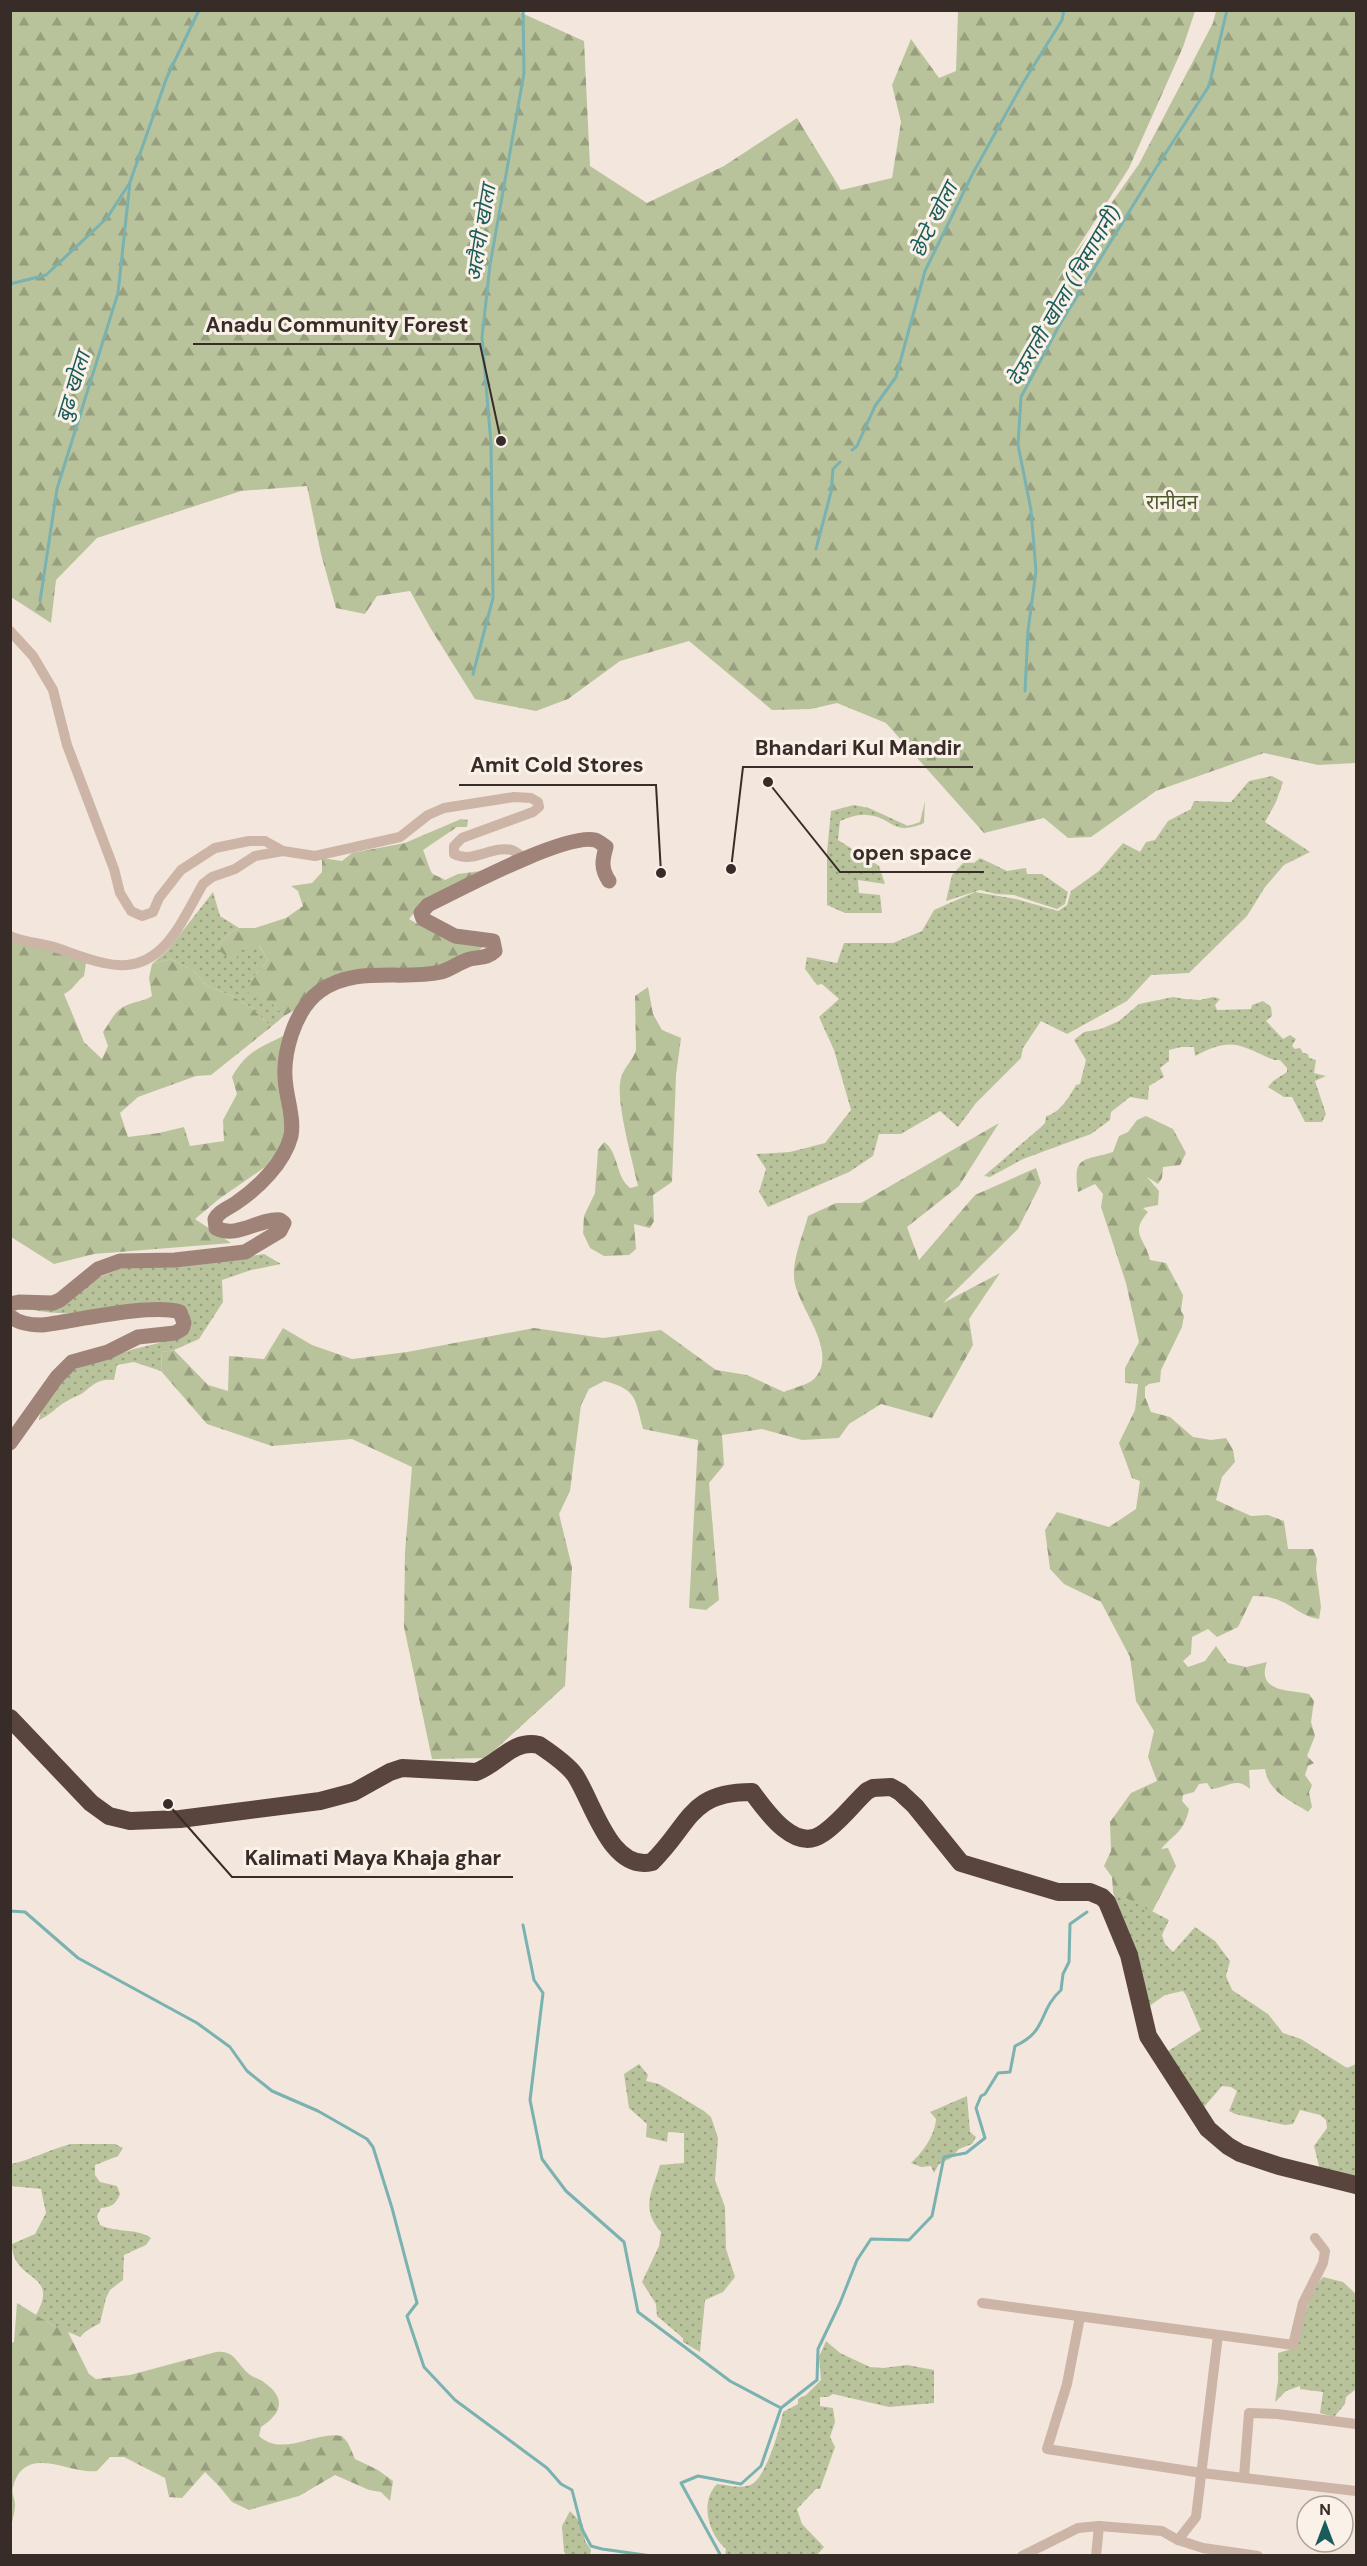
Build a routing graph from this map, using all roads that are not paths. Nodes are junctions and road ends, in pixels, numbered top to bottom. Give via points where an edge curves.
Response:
1 (10, 631) edge
2 (283, 851) junction
3 (524, 858) junction
4 (609, 881) dead end
5 (10, 936) edge
6 (10, 1304) edge
7 (10, 1316) edge
8 (10, 1443) edge
9 (10, 1718) edge
10 (1356, 2185) edge
11 (1315, 2238) dead end
12 (982, 2304) dead end
13 (1080, 2317) junction
14 (1218, 2335) junction
15 (1356, 2424) edge
16 (1202, 2473) junction
17 (1245, 2477) junction
18 (1356, 2492) edge
19 (1099, 2526) junction
20 (1178, 2540) junction
21 (1023, 2556) edge
22 (1096, 2556) edge
23 (1258, 2556) edge

1 - 2 street via 33,657 53,690 67,745 120,893 131,911 142,916 153,912 181,870 215,848 266,841
2 - 3 street via 315,856 400,837 429,814 444,808 514,797 531,798 539,807 462,838 454,846 454,854 463,859 512,850
2 - 5 street via 255,856 203,884 168,944 146,960 119,966
3 - 4 main road via 583,840 597,840 606,848 602,861
3 - 6 main road via 428,905 420,913 423,919 456,936 493,941 495,951 489,956 470,959 442,972 355,978 327,987 309,1002 287,1053 285,1084 292,1123 289,1142 271,1171 215,1219 216,1228 225,1232 272,1220 284,1223 280,1231 245,1252 120,1261 106,1265 52,1303
7 - 8 main road via 15,1321 42,1325 172,1310 180,1312 184,1323 175,1333 138,1337 108,1352 72,1362
9 - 10 highway via 77,1792 109,1816 130,1821 180,1819 320,1801 354,1792 402,1768 476,1772 518,1746 539,1745 574,1774 615,1847 632,1863 642,1864 652,1862 693,1812 711,1797 752,1792 790,1833 812,1839 823,1834 867,1791 891,1787 915,1806 961,1863 1058,1892 1090,1892 1107,1902 1129,1955 1148,2036 1216,2138 1240,2153
11 - 14 street via 1325,2251 1323,2263 1303,2303 1293,2345
12 - 13 street
13 - 14 street
13 - 16 street via 1067,2384 1047,2450
14 - 16 street
15 - 17 street via 1249,2413
16 - 17 street
16 - 20 street via 1196,2517
17 - 18 street
19 - 20 street via 1162,2531
19 - 21 street via 1078,2528
19 - 22 street
20 - 23 street

